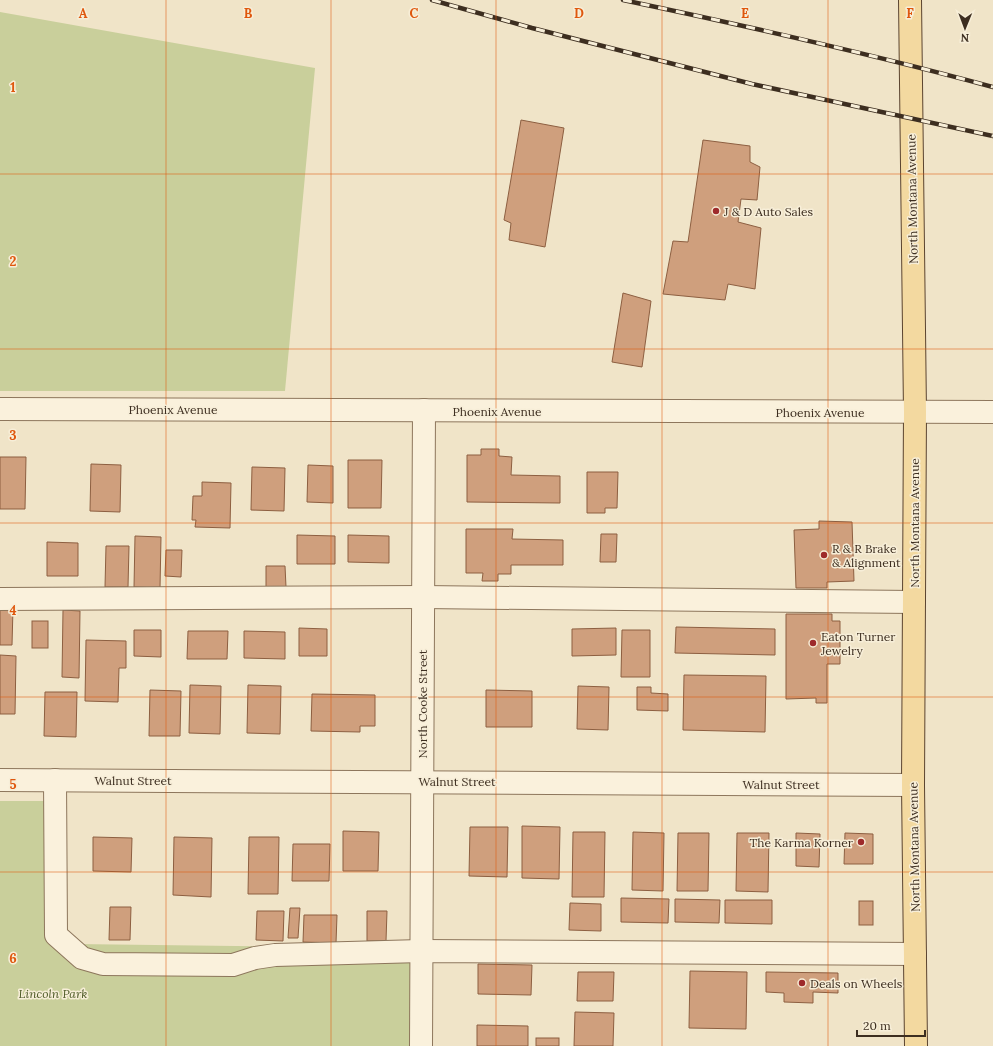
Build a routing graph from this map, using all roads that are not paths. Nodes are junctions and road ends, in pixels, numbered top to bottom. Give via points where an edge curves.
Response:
1 (910, 0) edge
2 (0, 409) edge
3 (424, 410) junction
4 (915, 412) junction
5 (993, 412) edge
6 (423, 597) junction
7 (0, 599) edge
8 (914, 602) junction
9 (0, 780) edge
10 (55, 780) junction
11 (422, 781) junction
12 (913, 785) junction
13 (421, 951) junction
14 (915, 954) junction
15 (421, 1046) edge
16 (916, 1046) edge

1 - 4 main road, North Montana Avenue
2 - 3 street, Phoenix Avenue
3 - 4 street, Phoenix Avenue
3 - 6 street, North Cooke Street
4 - 5 street, Phoenix Avenue
4 - 8 main road, North Montana Avenue
6 - 7 street
6 - 8 street
6 - 11 street, North Cooke Street
8 - 12 main road, North Montana Avenue
9 - 10 street, Walnut Street
10 - 11 street, Walnut Street
10 - 13 street via 56,935 82,958 103,964 233,965 275,955
11 - 12 street, Walnut Street
11 - 13 street, North Cooke Street
12 - 14 main road, North Montana Avenue
13 - 14 street
13 - 15 street, North Cooke Street
14 - 16 main road, North Montana Avenue

